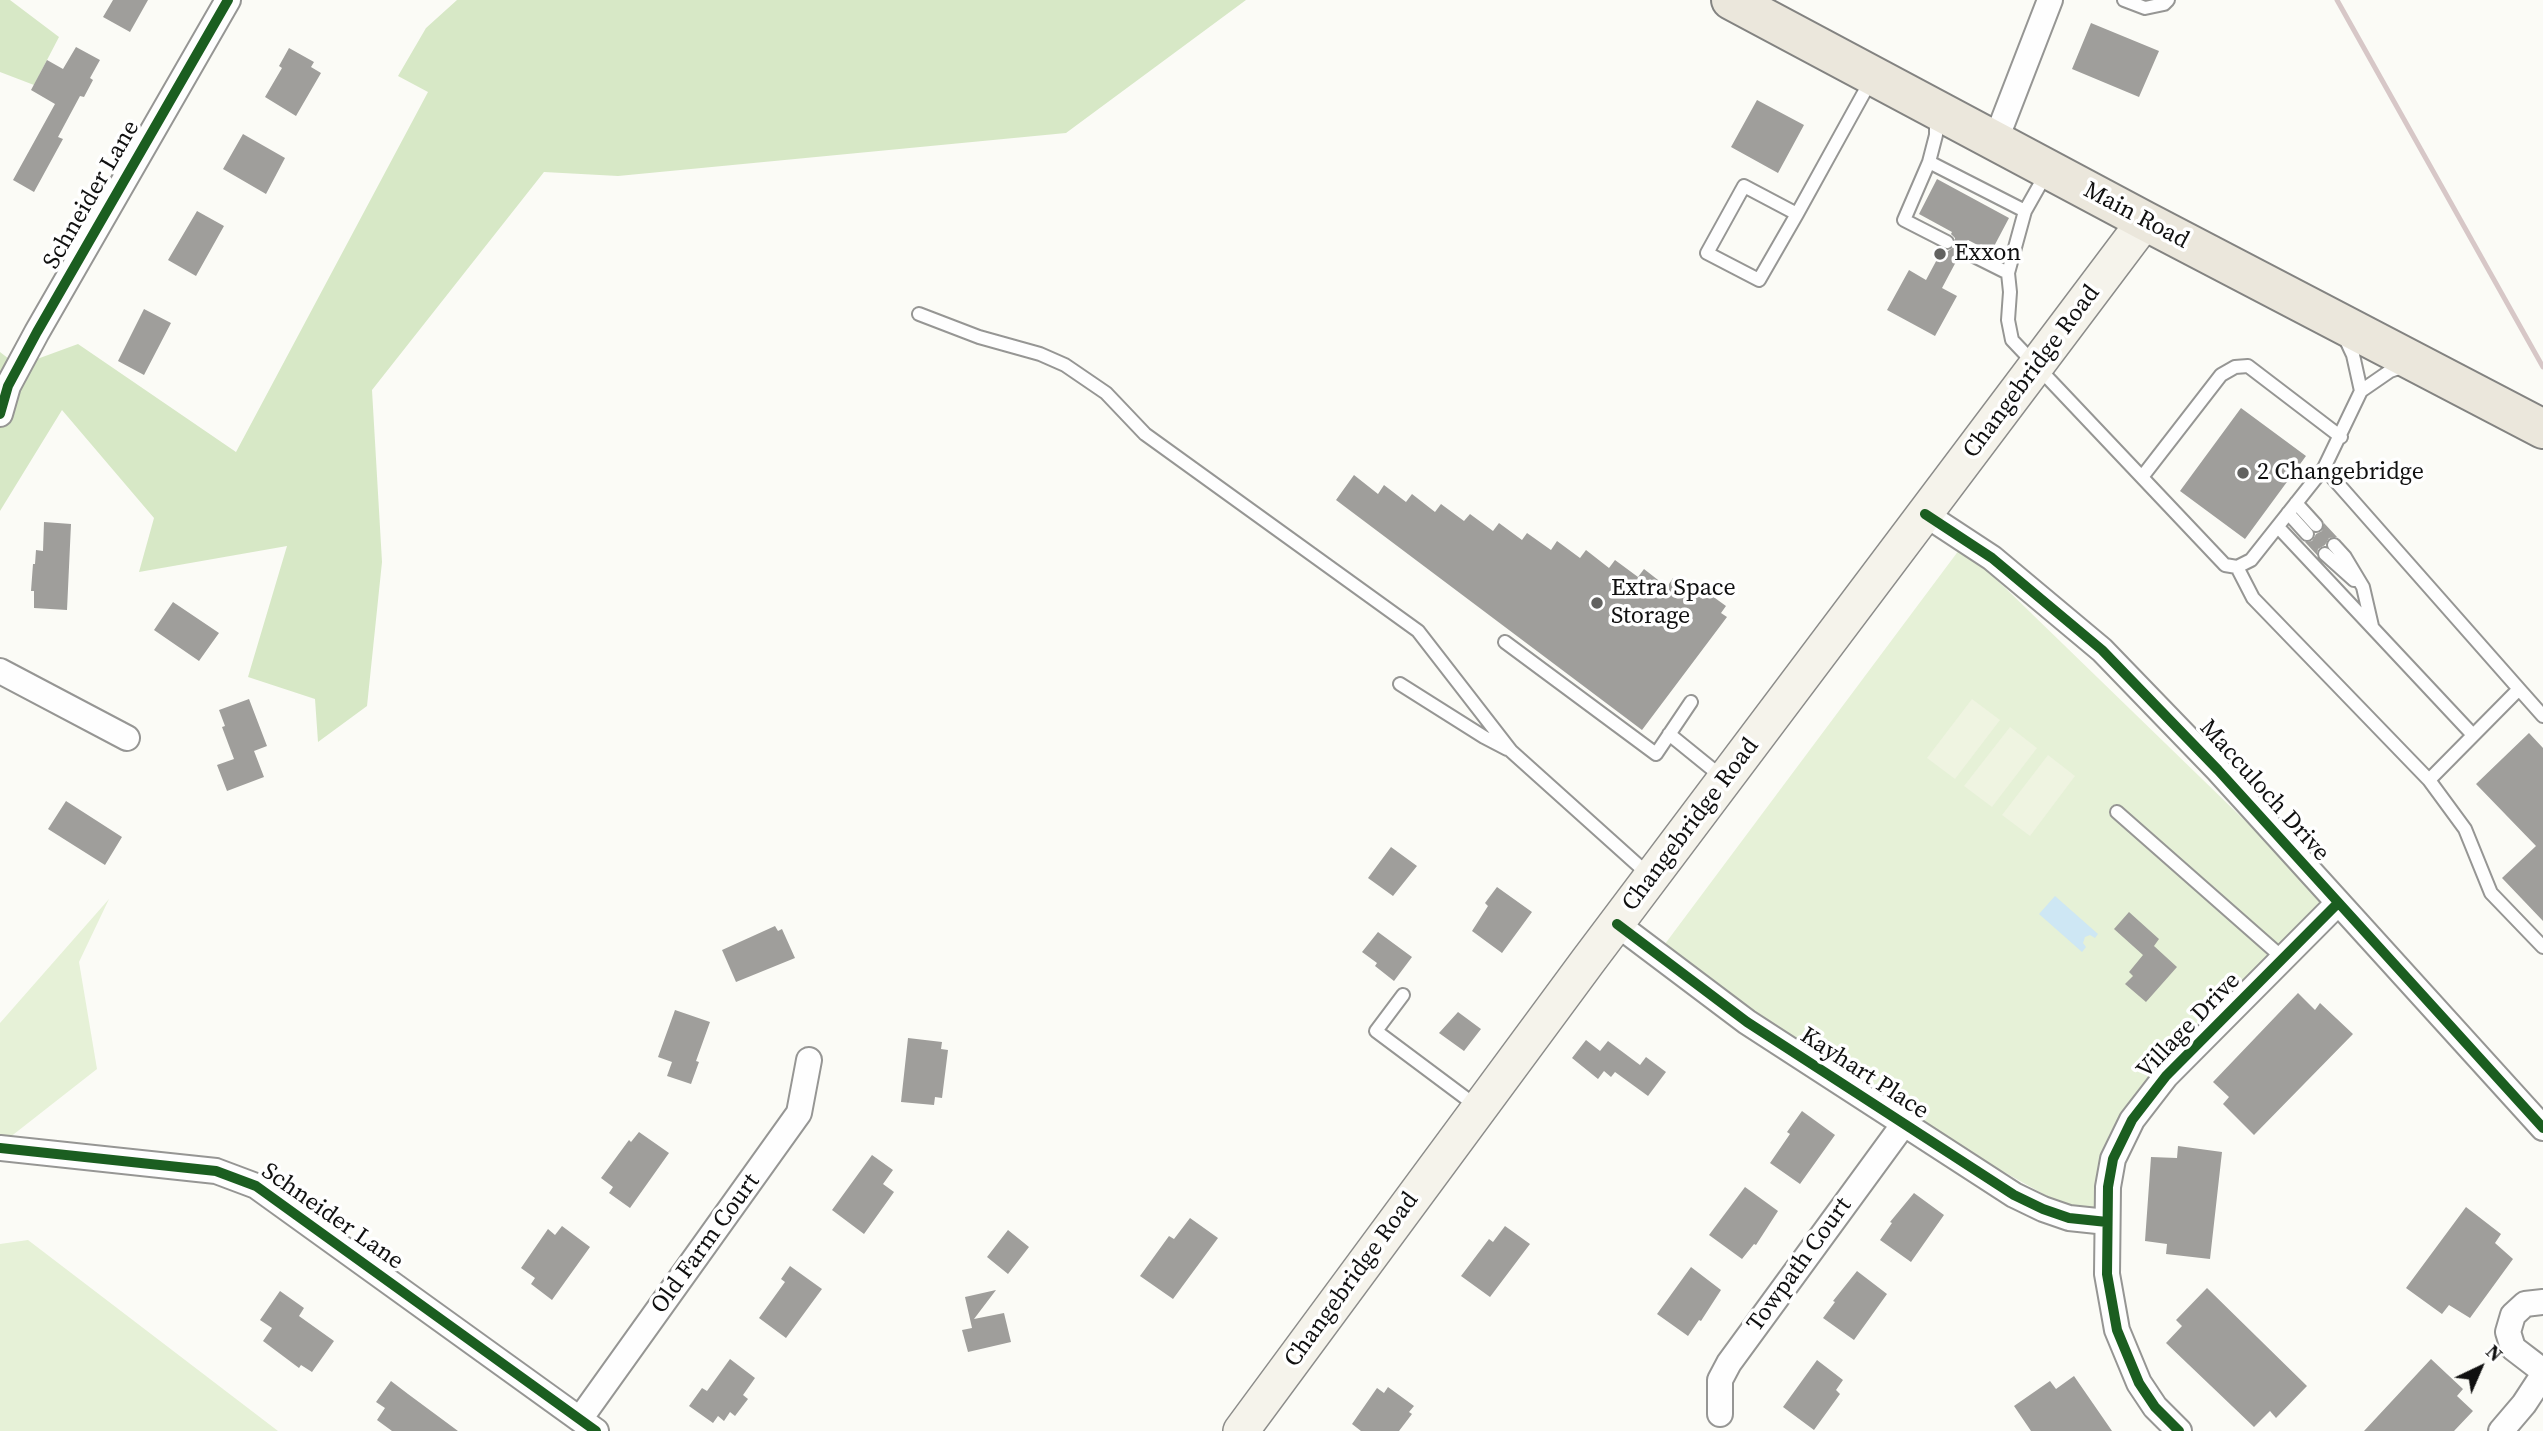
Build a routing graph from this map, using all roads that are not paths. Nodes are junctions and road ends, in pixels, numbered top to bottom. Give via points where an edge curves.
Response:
1 (228, 0) edge
2 (1731, 0) edge
3 (2050, 0) edge
4 (2124, 0) edge
5 (2168, 0) edge
6 (1872, 76) junction
7 (1935, 110) junction
8 (1995, 142) junction
9 (1929, 162) junction
10 (2048, 170) junction
11 (2025, 211) junction
12 (1797, 214) junction
13 (2145, 221) junction
14 (1947, 242) dead end
15 (1962, 250) dead end
16 (2008, 273) junction
17 (919, 314) dead end
18 (2338, 322) junction
19 (2419, 365) junction
20 (2036, 366) junction
21 (2361, 391) junction
22 (0, 414) edge
23 (2543, 429) edge
24 (2341, 437) junction
25 (2324, 468) junction
26 (2142, 477) junction
27 (2292, 508) junction
28 (1925, 514) junction
29 (2278, 527) junction
30 (2312, 530) dead end
31 (2330, 550) dead end
32 (2237, 567) junction
33 (2373, 630) junction
34 (1506, 642) dead end
35 (0, 671) edge
36 (1401, 684) dead end
37 (2519, 690) junction
38 (1691, 702) dead end
39 (2543, 716) edge
40 (1669, 734) junction
41 (2473, 735) junction
42 (127, 737) dead end
43 (1511, 751) junction
44 (1725, 779) junction
45 (2429, 780) junction
46 (2117, 812) dead end
47 (1652, 877) junction
48 (2338, 902) junction
49 (1617, 924) junction
50 (2543, 947) edge
51 (2284, 959) junction
52 (1403, 995) dead end
53 (809, 1060) dead end
54 (1479, 1108) junction
55 (1903, 1125) junction
56 (2543, 1128) edge
57 (0, 1148) edge
58 (2107, 1222) junction
59 (2543, 1302) edge
60 (2543, 1373) edge
61 (1720, 1414) dead end
62 (588, 1425) edge
63 (1241, 1431) edge
64 (2179, 1431) edge
65 (2501, 1431) edge

1 - 22 street, Schneider Lane via 37,332 8,386
2 - 6 main road, Main Road
3 - 8 street
4 - 5 lane via 2145,8
6 - 7 main road, Main Road
6 - 12 lane
7 - 8 main road, Main Road
7 - 9 lane via 1936,135
8 - 10 main road, Main Road
9 - 11 lane
9 - 14 lane via 1904,220
10 - 11 lane
10 - 13 main road, Main Road
11 - 16 lane
12 - 12 lane via 1759,280 1707,253 1744,186
13 - 18 main road, Main Road
13 - 20 main road, Changebridge Road
15 - 16 lane
16 - 20 lane via 2012,340
17 - 43 lane via 1040,354 1106,393 1145,434 1418,631
18 - 19 main road, Main Road
18 - 21 lane via 2353,355
19 - 21 lane via 2390,371
19 - 23 main road, Main Road
20 - 26 lane
20 - 28 main road, Changebridge Road
21 - 24 lane
24 - 25 lane
24 - 26 lane via 2248,366 2235,367 2221,375
25 - 27 lane
25 - 37 lane
26 - 32 lane via 2225,565
27 - 29 lane
27 - 30 lane
28 - 44 main road, Changebridge Road
28 - 48 street, Macculoch Drive via 1992,558 2102,650
29 - 32 lane via 2251,560
29 - 33 lane
31 - 33 lane via 2363,587
32 - 45 lane via 2253,598
33 - 41 lane
34 - 40 lane via 1656,754
35 - 42 street
36 - 43 lane
37 - 39 lane
37 - 41 lane
38 - 40 lane
40 - 44 lane
41 - 45 lane
43 - 47 lane
44 - 47 main road, Changebridge Road
45 - 50 lane via 2465,829 2491,893
46 - 51 lane
47 - 49 main road, Changebridge Road
48 - 51 street, Village Drive
48 - 56 street, Macculoch Drive
49 - 54 main road, Changebridge Road
49 - 55 street, Kayhart Place via 1747,1022
51 - 58 street, Village Drive via 2166,1076 2132,1120 2113,1159
52 - 54 lane via 1376,1031
53 - 62 street, Old Farm Court via 799,1113
54 - 63 main road, Changebridge Road
55 - 58 street, Kayhart Place via 2033,1205 2069,1218
55 - 61 street, Towpath Court via 1729,1363 1720,1380
57 - 62 street, Schneider Lane via 216,1171 256,1186
58 - 64 street, Village Drive via 2107,1281 2117,1330 2139,1383
59 - 60 street via 2525,1304 2513,1315 2508,1332 2513,1348
60 - 65 street

